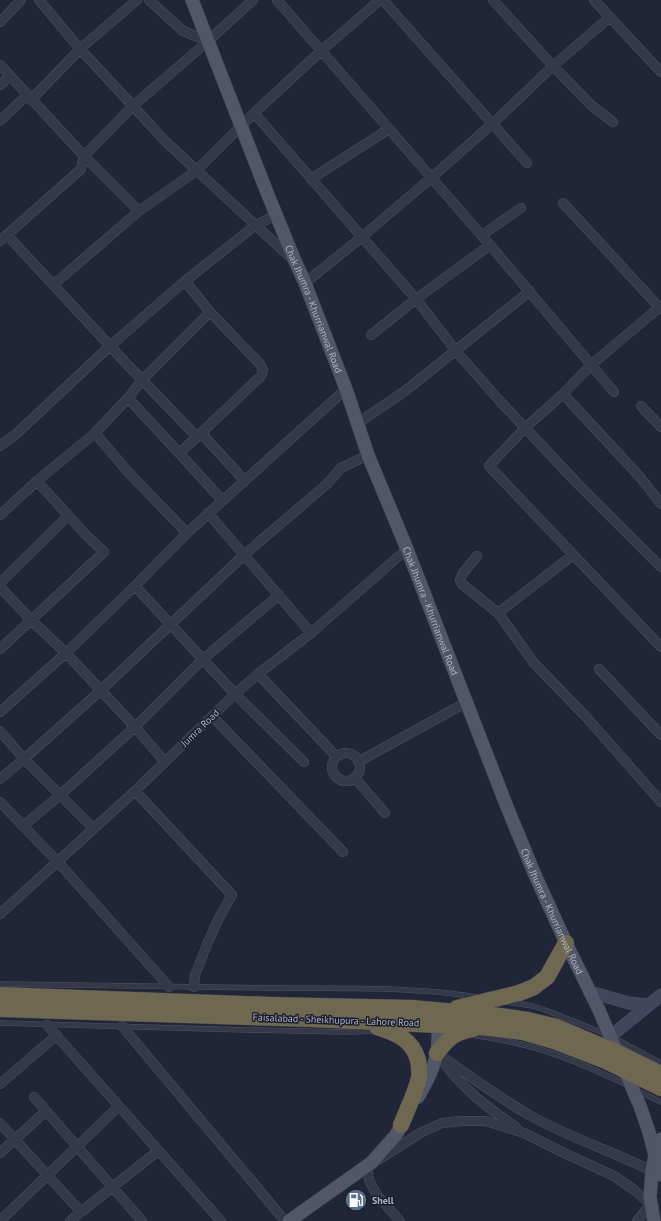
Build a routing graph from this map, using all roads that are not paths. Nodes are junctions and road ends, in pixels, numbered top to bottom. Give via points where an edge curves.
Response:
1 (21, 0) edge
2 (39, 0) edge
3 (137, 0) edge
4 (149, 0) edge
5 (192, 0) edge
6 (253, 0) edge
7 (277, 0) edge
8 (382, 0) edge
9 (493, 0) edge
10 (594, 0) edge
11 (610, 17) junction
12 (0, 22) edge
13 (208, 41) junction
14 (80, 49) junction
15 (321, 51) junction
16 (0, 65) edge
17 (553, 66) junction
18 (661, 72) edge
19 (10, 76) junction
20 (0, 85) edge
21 (29, 97) junction
22 (133, 106) junction
23 (254, 113) junction
24 (0, 120) edge
25 (614, 122) dead end
26 (492, 124) junction
27 (242, 126) junction
28 (389, 129) junction
29 (84, 156) junction
30 (527, 163) dead end
31 (196, 172) junction
32 (431, 178) junction
33 (311, 179) junction
34 (563, 203) dead end
35 (521, 208) dead end
36 (139, 212) junction
37 (276, 215) junction
38 (256, 226) junction
39 (7, 235) junction
40 (482, 236) junction
41 (362, 237) junction
42 (0, 241) edge
43 (490, 245) junction
44 (295, 261) junction
45 (185, 281) junction
46 (305, 283) junction
47 (54, 285) junction
48 (530, 291) junction
49 (416, 299) junction
50 (660, 307) edge
51 (210, 312) junction
52 (371, 334) dead end
53 (110, 346) junction
54 (456, 351) junction
55 (591, 365) junction
56 (142, 380) junction
57 (346, 389) junction
58 (614, 392) dead end
59 (563, 394) junction
60 (128, 398) junction
61 (641, 406) dead end
62 (358, 423) junction
63 (661, 427) edge
64 (525, 428) junction
65 (95, 433) junction
66 (199, 435) junction
67 (0, 446) edge
68 (179, 453) junction
69 (368, 455) junction
70 (244, 480) junction
71 (37, 481) junction
72 (222, 500) junction
73 (661, 504) edge
74 (208, 513) junction
75 (0, 515) edge
76 (68, 516) junction
77 (187, 533) junction
78 (407, 549) junction
79 (244, 555) junction
80 (573, 555) junction
81 (477, 556) dead end
82 (661, 567) edge
83 (0, 583) edge
84 (135, 586) junction
85 (0, 587) edge
86 (279, 595) junction
87 (498, 613) junction
88 (32, 621) junction
89 (171, 624) junction
90 (311, 633) junction
91 (661, 647) edge
92 (0, 649) edge
93 (66, 653) junction
94 (203, 659) junction
95 (599, 669) dead end
96 (258, 674) junction
97 (100, 691) junction
98 (235, 694) junction
99 (466, 702) junction
100 (0, 712) edge
101 (212, 716) junction
102 (135, 727) junction
103 (0, 731) edge
104 (661, 735) edge
105 (336, 756) junction
106 (24, 759) junction
107 (165, 762) junction
108 (304, 762) dead end
109 (358, 762) junction
110 (355, 778) junction
111 (0, 779) edge
112 (135, 791) junction
113 (60, 796) junction
114 (0, 802) edge
115 (661, 802) edge
116 (386, 813) dead end
117 (23, 826) junction
118 (93, 828) junction
119 (343, 852) dead end
120 (58, 862) junction
121 (0, 913) edge
122 (566, 943) junction
123 (0, 984) edge
124 (169, 987) junction
125 (194, 987) junction
126 (590, 992) junction
127 (0, 995) edge
128 (661, 995) edge
129 (489, 1000) junction
130 (648, 1005) junction
131 (0, 1009) edge
132 (0, 1023) edge
133 (47, 1024) junction
134 (122, 1026) junction
135 (341, 1026) junction
136 (443, 1026) junction
137 (480, 1027) junction
138 (56, 1035) junction
139 (611, 1036) junction
140 (616, 1052) junction
141 (437, 1053) junction
142 (661, 1063) edge
143 (624, 1069) junction
144 (661, 1074) edge
145 (0, 1084) edge
146 (632, 1088) junction
147 (661, 1088) edge
148 (34, 1097) dead end
149 (661, 1102) edge
150 (119, 1106) junction
151 (46, 1111) junction
152 (0, 1123) edge
153 (401, 1125) junction
154 (524, 1133) junction
155 (15, 1139) junction
156 (661, 1139) edge
157 (77, 1147) junction
158 (158, 1151) junction
159 (0, 1153) edge
160 (655, 1156) junction
161 (369, 1165) junction
162 (656, 1173) edge
163 (47, 1175) junction
164 (112, 1187) junction
165 (650, 1205) junction
166 (81, 1212) junction
167 (0, 1220) edge
168 (70, 1221) edge
169 (142, 1221) edge
170 (221, 1221) edge
171 (285, 1221) edge
172 (289, 1221) edge
173 (400, 1221) edge
174 (637, 1221) edge
175 (654, 1221) edge

1 - 12 street
2 - 14 street
3 - 14 street
4 - 13 street via 183,31
5 - 13 main road, Chak Jhumra - Khurrianwal Road
6 - 13 street
7 - 15 street
8 - 15 street
8 - 26 street
9 - 17 street
10 - 11 street
11 - 17 street
11 - 18 street
13 - 22 street
13 - 27 main road, Chak Jhumra - Khurrianwal Road
14 - 21 street
14 - 22 street
15 - 23 street
15 - 28 street
16 - 19 street
17 - 25 street via 591,105
17 - 26 street
19 - 20 street
19 - 21 street
21 - 24 street
21 - 29 street
22 - 29 street
22 - 31 street
23 - 27 street
23 - 33 street
26 - 30 street
26 - 32 street
27 - 31 street
27 - 37 main road, Chak Jhumra - Khurrianwal Road
28 - 32 street
28 - 33 street
29 - 36 street
29 - 39 street via 81,169
31 - 36 street
31 - 38 street
32 - 40 street
32 - 41 street
33 - 41 street
34 - 50 street
35 - 40 street
36 - 47 street
37 - 38 street
37 - 44 main road, Chak Jhumra - Khurrianwal Road
38 - 44 street
38 - 45 street
39 - 42 street
39 - 47 street
40 - 43 street
41 - 46 street
41 - 49 street
43 - 48 street
43 - 49 street
44 - 46 main road, Chak Jhumra - Khurrianwal Road
45 - 51 street
45 - 53 street
46 - 57 main road, Chak Jhumra - Khurrianwal Road
47 - 53 street
48 - 54 street
48 - 55 street
49 - 52 street
49 - 54 street
50 - 55 street
51 - 56 street
51 - 66 street via 263,370 261,376
53 - 56 street
53 - 67 street
54 - 62 street via 405,391
54 - 64 street
55 - 58 street
55 - 59 street
56 - 60 street
56 - 66 street
57 - 62 main road, Chak Jhumra - Khurrianwal Road
57 - 70 street
59 - 64 street
59 - 73 street via 640,477
60 - 65 street
60 - 68 street
61 - 63 street
62 - 69 main road, Chak Jhumra - Khurrianwal Road
64 - 80 street via 488,466
64 - 82 street
65 - 71 street
65 - 77 street via 128,472
66 - 68 street
66 - 70 street
68 - 72 street
69 - 78 main road, Chak Jhumra - Khurrianwal Road
69 - 79 street via 341,468 327,484
70 - 72 street
71 - 75 street
71 - 76 street
72 - 74 street
74 - 77 street
74 - 79 street
76 - 83 street
76 - 88 street via 104,552
77 - 84 street
78 - 90 street, Jumra Road
78 - 99 main road, Chak Jhumra - Khurrianwal Road
79 - 86 street
79 - 89 street
80 - 87 street
80 - 91 street
81 - 87 street via 460,580
84 - 89 street
84 - 93 street
85 - 88 street
86 - 90 street
86 - 94 street
87 - 115 street via 534,663 588,719
88 - 92 street
88 - 93 street
89 - 94 street
89 - 97 street
90 - 96 street, Jumra Road
93 - 97 street
93 - 100 street
94 - 98 street
94 - 102 street
95 - 104 street
96 - 98 street, Jumra Road
96 - 105 street
97 - 102 street
97 - 106 street
98 - 101 street, Jumra Road
98 - 108 street
99 - 109 street
99 - 122 main road, Chak Jhumra - Khurrianwal Road via 535,875
101 - 107 street, Jumra Road
101 - 119 street
102 - 107 street
102 - 113 street
103 - 106 street
105 - 109 street via 347,753
105 - 110 street via 331,766 335,777 344,782
106 - 111 street
106 - 113 street
107 - 112 street, Jumra Road
109 - 110 street via 360,769
110 - 116 street
112 - 118 street, Jumra Road
112 - 125 street via 232,895 208,942 195,975
113 - 117 street
113 - 118 street
114 - 117 street
117 - 120 street
118 - 120 street, Jumra Road
120 - 121 street, Jumra Road
120 - 124 street
122 - 126 main road, Chak Jhumra - Khurrianwal Road
122 - 129 highway via 547,978 519,993
123 - 124 lane
124 - 125 lane
125 - 129 lane via 419,991
126 - 130 main road via 629,1003
126 - 139 main road, Chak Jhumra - Khurrianwal Road
127 - 136 highway, Faisalabad - Sheikhupura - Lahore Road via 412,1008
128 - 130 main road
129 - 136 highway
129 - 139 lane via 533,1006
130 - 139 main road
131 - 135 highway, Faisalabad - Sheikhupura - Lahore Road
132 - 133 lane
133 - 134 lane
133 - 138 street
134 - 135 lane
134 - 171 street
135 - 136 highway, Faisalabad - Sheikhupura - Lahore Road
135 - 153 highway via 372,1026 397,1031 412,1047 419,1063 419,1077
136 - 137 highway
136 - 137 highway, Faisalabad - Sheikhupura - Lahore Road
136 - 140 highway, Faisalabad - Sheikhupura - Lahore Road via 500,1016 528,1020 556,1027
136 - 141 highway via 447,1040
136 - 146 lane via 536,1048 579,1063
137 - 143 highway, Faisalabad - Sheikhupura - Lahore Road via 523,1032 554,1041
138 - 145 street
138 - 150 street
139 - 140 main road, Chak Jhumra - Khurrianwal Road
139 - 142 lane
140 - 143 main road, Chak Jhumra - Khurrianwal Road
140 - 144 highway, Faisalabad - Sheikhupura - Lahore Road
141 - 153 main road via 421,1092
141 - 154 street via 472,1095
141 - 162 street via 531,1116
143 - 146 main road, Chak Jhumra - Khurrianwal Road
143 - 147 highway, Faisalabad - Sheikhupura - Lahore Road
146 - 149 lane
146 - 160 main road, Chak Jhumra - Khurrianwal Road via 649,1132
148 - 151 street
150 - 157 street
150 - 158 street
151 - 155 street
151 - 157 street
152 - 155 street
153 - 161 main road via 396,1135
154 - 161 street via 486,1121 442,1123 422,1132
154 - 165 street via 614,1176
155 - 159 street
155 - 163 street
156 - 160 main road
157 - 163 street
157 - 164 street
158 - 164 street
158 - 170 street
160 - 162 main road, Chak Jhumra - Khurrianwal Road
161 - 172 main road
161 - 173 street via 369,1180 377,1195
162 - 175 main road, Chak Jhumra - Khurrianwal Road via 650,1197
163 - 166 street
163 - 167 street
164 - 166 street
164 - 169 street
165 - 174 street
165 - 175 street
166 - 168 street

